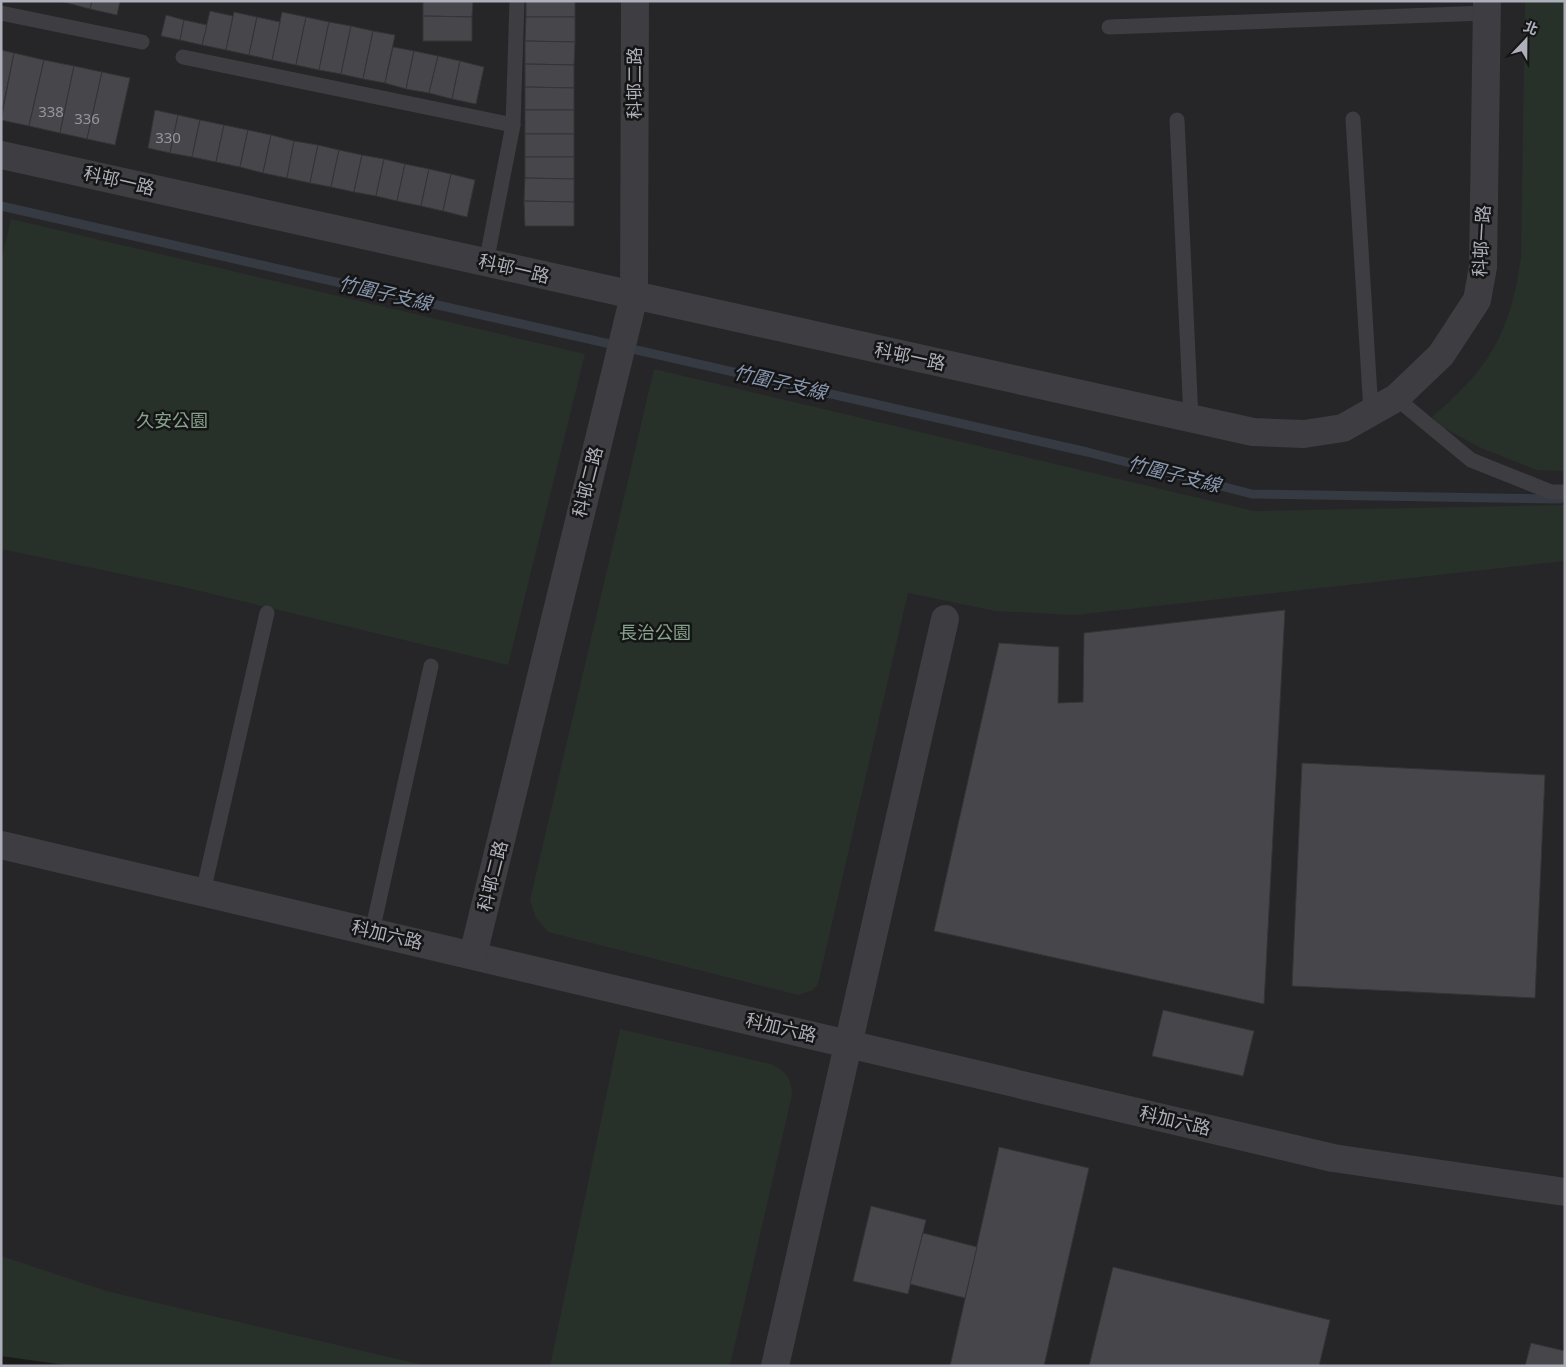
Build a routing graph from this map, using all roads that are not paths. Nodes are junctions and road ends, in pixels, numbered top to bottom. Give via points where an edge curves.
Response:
1 (517, 1) edge
2 (635, 1) edge
3 (1487, 7) edge
4 (1, 13) edge
5 (1109, 27) dead end
6 (142, 42) dead end
7 (183, 57) dead end
8 (1353, 119) dead end
9 (1177, 120) dead end
10 (513, 125) junction
11 (1, 155) edge
12 (486, 263) junction
13 (634, 296) junction
14 (1396, 398) junction
15 (1372, 412) junction
16 (1191, 418) junction
17 (1565, 492) edge
18 (268, 613) dead end
19 (945, 619) dead end
20 (431, 666) dead end
21 (1, 845) edge
22 (203, 892) junction
23 (372, 932) junction
24 (473, 955) junction
25 (848, 1044) junction
26 (1565, 1192) edge
27 (775, 1366) edge

1 - 10 lane
2 - 13 street, 科邨二路
3 - 5 lane
3 - 14 street, 科邨一路 via 1483,268 1477,300 1441,355
4 - 6 lane
7 - 10 lane
8 - 15 lane
9 - 16 lane
10 - 12 lane
11 - 12 street, 科邨一路
12 - 13 street, 科邨一路
13 - 16 street, 科邨一路
13 - 24 street, 科邨二路
14 - 15 street, 科邨一路
14 - 17 lane via 1471,460 1551,492
15 - 16 street, 科邨一路 via 1343,428 1304,434 1254,432
18 - 22 lane
19 - 25 street
20 - 23 lane
21 - 22 street, 科加六路
22 - 23 street, 科加六路
23 - 24 street, 科加六路
24 - 25 street, 科加六路
25 - 26 street, 科加六路 via 1333,1158
25 - 27 street

